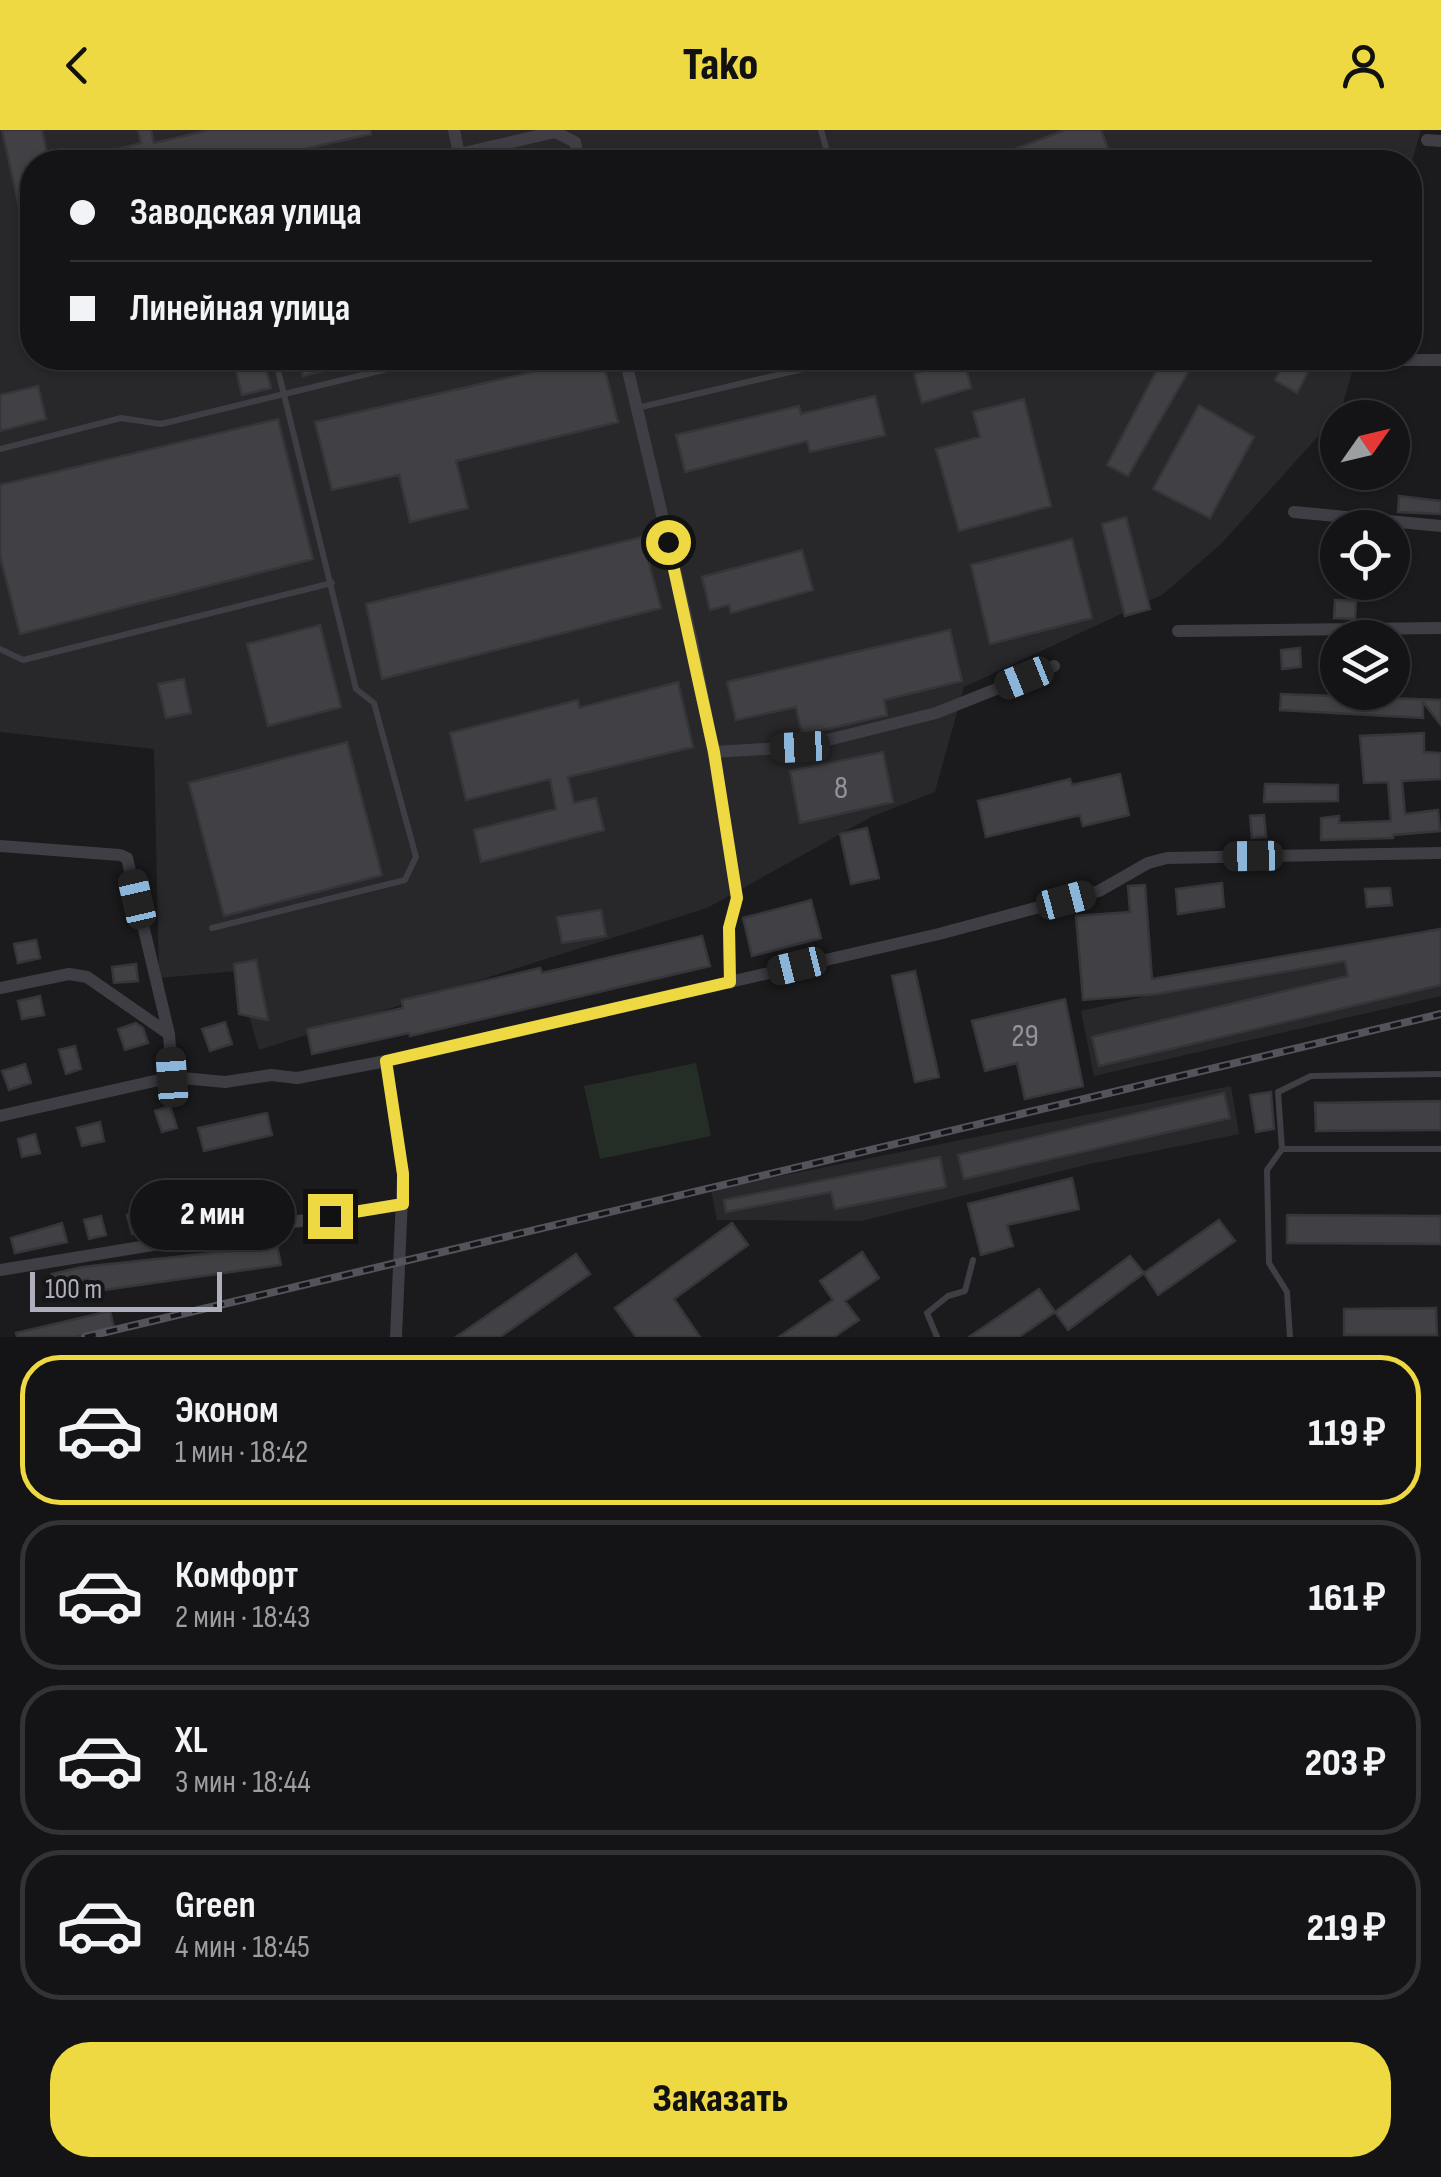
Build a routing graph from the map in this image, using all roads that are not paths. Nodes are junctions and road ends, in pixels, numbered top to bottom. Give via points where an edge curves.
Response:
1 (476, 150) edge
2 (576, 150) edge
3 (277, 370) edge
4 (383, 370) edge
5 (628, 370) edge
6 (799, 370) edge
7 (282, 394) junction
8 (636, 408) junction
9 (0, 449) edge
10 (1294, 512) dead end
11 (1441, 526) edge
12 (332, 583) junction
13 (1441, 628) edge
14 (1178, 631) dead end
15 (0, 649) edge
16 (1054, 666) dead end
17 (714, 752) junction
18 (0, 846) edge
19 (1441, 852) edge
20 (212, 928) dead end
21 (730, 982) junction
22 (0, 988) edge
23 (169, 1034) junction
24 (386, 1061) junction
25 (1441, 1074) edge
26 (172, 1077) junction
27 (0, 1116) edge
28 (1441, 1149) edge
29 (1282, 1150) junction
30 (403, 1204) junction
31 (973, 1260) dead end
32 (0, 1270) edge
33 (396, 1337) edge
34 (938, 1337) edge
35 (1290, 1337) edge

1 - 2 street via 555,132
3 - 7 lane
4 - 7 lane
5 - 8 street
6 - 8 lane
7 - 9 lane via 161,424 121,418
7 - 12 lane
8 - 17 street
10 - 11 street
12 - 15 lane via 23,660
12 - 20 lane via 356,689 374,704 416,857 405,880
13 - 14 street
16 - 17 street via 936,714 800,747
17 - 21 street via 737,898 729,928
18 - 23 street via 127,858
19 - 21 street via 1148,862 1099,891
21 - 24 street
22 - 23 street via 69,974 87,977
23 - 26 street
24 - 26 street via 297,1078
24 - 30 street
25 - 29 lane via 1311,1076 1278,1092
26 - 27 street
28 - 29 lane
29 - 35 lane via 1266,1170 1269,1262 1287,1292
30 - 32 street
30 - 33 street
31 - 34 lane via 965,1292 927,1313

